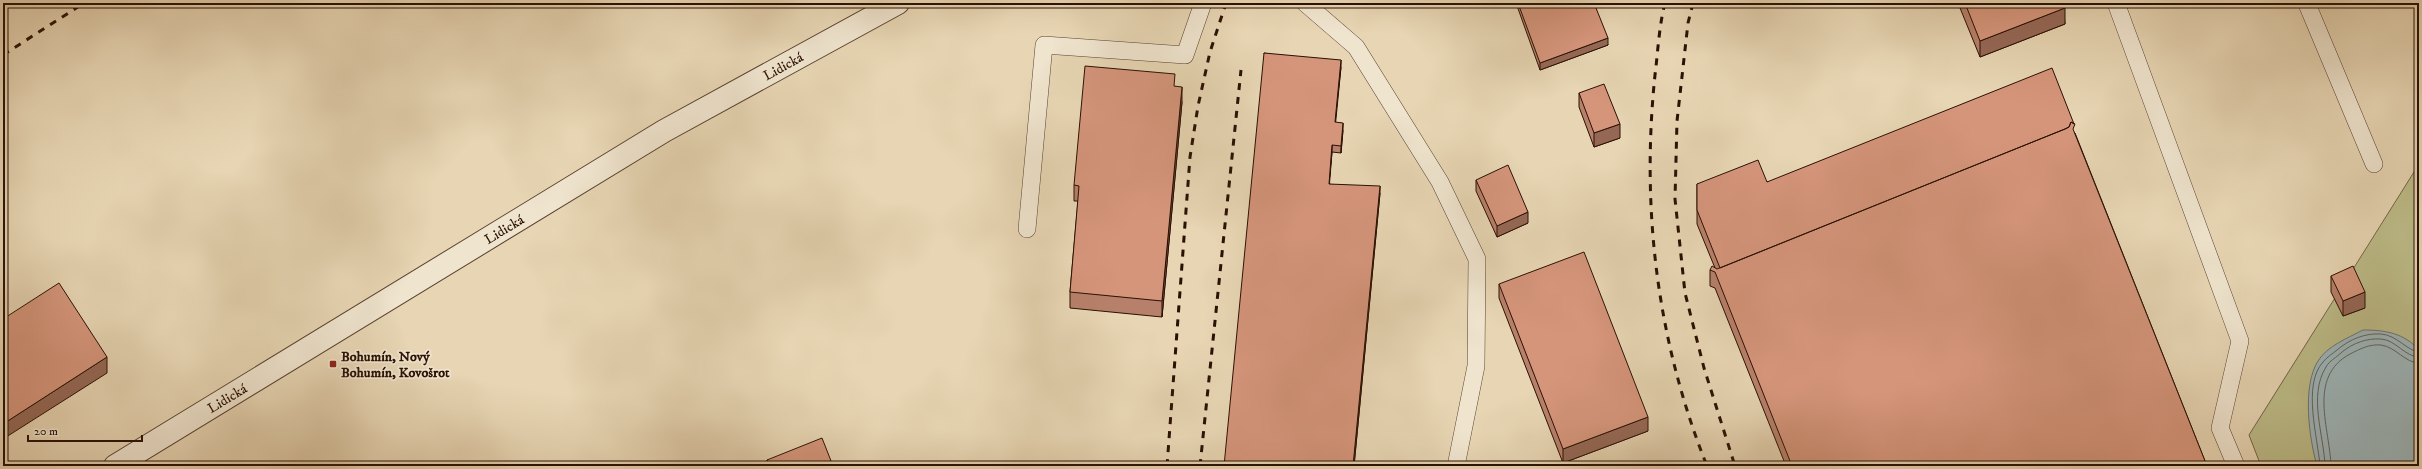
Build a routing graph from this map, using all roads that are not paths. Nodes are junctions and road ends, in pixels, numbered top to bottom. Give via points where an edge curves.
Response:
1 (898, 3) edge
2 (1203, 3) edge
3 (1305, 3) edge
4 (2116, 3) edge
5 (2308, 3) edge
6 (2374, 164) dead end
7 (1027, 229) dead end
8 (115, 466) edge
9 (1456, 466) edge
10 (2236, 466) edge

1 - 8 street, Lidická via 664,130
2 - 7 lane via 1185,55 1044,46
3 - 9 lane via 1356,47 1440,182 1477,259 1476,366
4 - 10 lane via 2240,341 2220,428
5 - 6 lane

